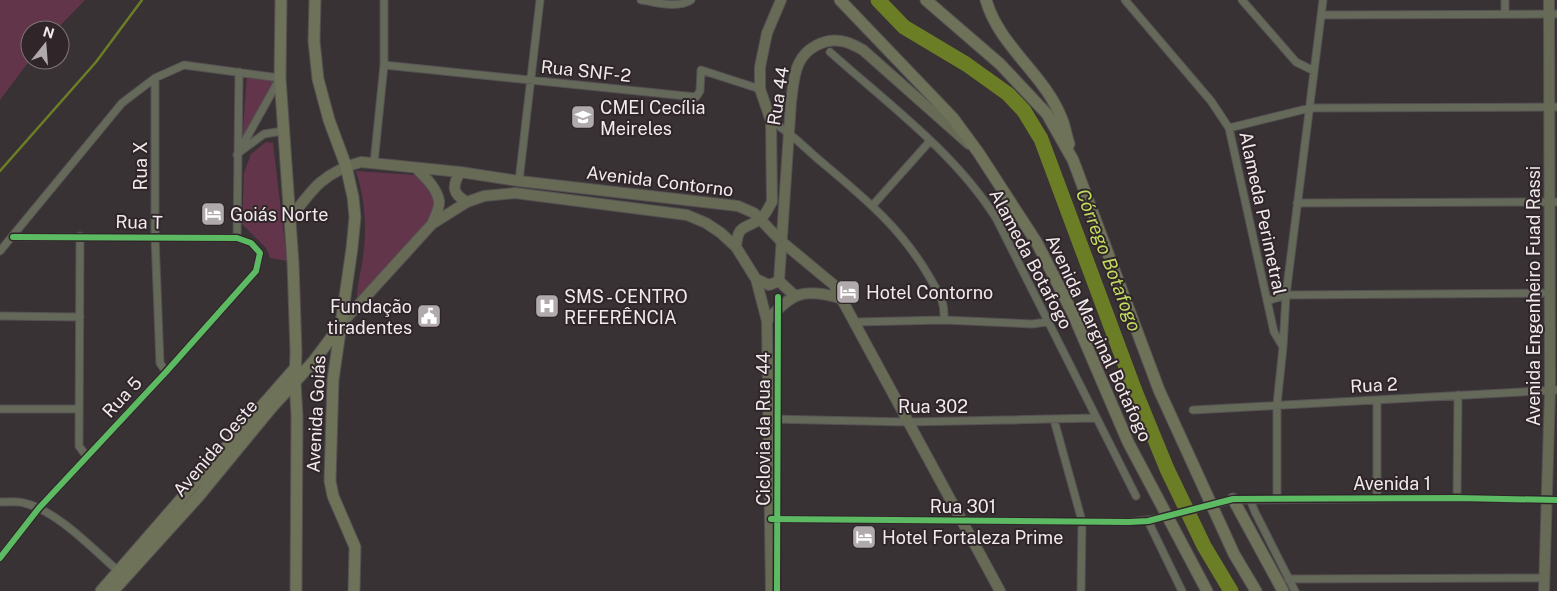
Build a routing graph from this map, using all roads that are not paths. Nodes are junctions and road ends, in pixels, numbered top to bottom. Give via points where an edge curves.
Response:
1 (280, 0) edge
2 (314, 0) edge
3 (384, 0) edge
4 (540, 0) edge
5 (641, 0) edge
6 (690, 0) edge
7 (781, 0) edge
8 (840, 0) edge
9 (926, 0) edge
10 (986, 0) edge
11 (1125, 0) edge
12 (1242, 0) edge
13 (1322, 0) edge
14 (1505, 0) edge
15 (1549, 0) edge
16 (1505, 13) junction
17 (1321, 14) junction
18 (1553, 14) edge
19 (830, 52) dead end
20 (384, 64) junction
21 (1314, 71) junction
22 (238, 72) junction
23 (155, 78) junction
24 (280, 78) junction
25 (530, 81) junction
26 (760, 89) junction
27 (1553, 106) edge
28 (1310, 108) junction
29 (771, 122) junction
30 (1230, 128) junction
31 (283, 131) junction
32 (789, 132) junction
33 (930, 141) junction
34 (978, 152) junction
35 (237, 155) junction
36 (1073, 160) junction
37 (374, 163) junction
38 (346, 166) junction
39 (416, 168) junction
40 (460, 172) junction
41 (519, 181) junction
42 (467, 202) junction
43 (1553, 202) edge
44 (1297, 203) junction
45 (873, 204) junction
46 (290, 219) junction
47 (760, 219) junction
48 (432, 224) junction
49 (80, 236) junction
50 (13, 237) junction
51 (155, 237) junction
52 (237, 238) junction
53 (781, 242) junction
54 (736, 247) junction
55 (0, 251) edge
56 (260, 252) joint
57 (756, 279) junction
58 (779, 281) junction
59 (1550, 293) junction
60 (1286, 295) junction
61 (794, 296) junction
62 (843, 299) junction
63 (1267, 301) junction
64 (0, 316) edge
65 (80, 317) junction
66 (944, 320) junction
67 (767, 321) junction
68 (855, 322) junction
69 (1048, 322) junction
70 (341, 324) junction
71 (1283, 347) junction
72 (296, 367) junction
73 (166, 372) junction
74 (295, 382) junction
75 (1554, 390) edge
76 (1458, 395) junction
77 (1377, 400) junction
78 (1277, 404) junction
79 (272, 407) junction
80 (0, 409) edge
81 (79, 409) junction
82 (1193, 410) dead end
83 (297, 416) junction
84 (1096, 418) junction
85 (769, 419) junction
86 (1054, 420) junction
87 (908, 422) junction
88 (87, 457) junction
89 (1136, 496) dead end
90 (1278, 498) junction
91 (1377, 498) junction
92 (1457, 498) junction
93 (1250, 499) junction
94 (1230, 500) junction
95 (1552, 500) edge
96 (0, 502) edge
97 (39, 508) junction
98 (771, 519) junction
99 (1152, 520) junction
100 (1082, 521) junction
101 (961, 522) junction
102 (0, 558) edge
103 (118, 572) junction
104 (1544, 578) junction
105 (1288, 580) junction
106 (101, 591) edge
107 (113, 591) edge
108 (296, 591) edge
109 (354, 591) edge
110 (771, 591) edge
111 (1000, 591) edge
112 (1081, 591) edge
113 (1182, 591) edge
114 (1207, 591) edge
115 (1256, 591) edge
116 (1283, 591) edge
117 (1295, 591) edge
118 (1544, 591) edge

1 - 24 main road, Avenida Goiás
2 - 38 main road, Avenida Goiás via 318,79
3 - 20 street
4 - 25 street
5 - 6 street via 672,4 685,4
7 - 26 main road, Rua 44 via 766,33
8 - 34 main road, Avenida Marginal Botafogo via 953,118
9 - 36 main road, Avenida Marginal Botafogo via 1000,64 1048,114
10 - 36 main road via 1006,41 1051,98 1062,118
11 - 30 street, Alameda Perimetral
12 - 21 street via 1296,62
13 - 17 street
14 - 16 street
15 - 18 main road, Avenida Engenheiro Fuad Rassi
16 - 17 street
16 - 18 street
17 - 21 street
18 - 27 main road, Avenida Engenheiro Fuad Rassi
19 - 33 street, Alameda Botafogo
20 - 25 street, Rua SNF-2
20 - 37 street
21 - 28 street
22 - 23 street via 184,65
22 - 24 street
22 - 35 street
23 - 50 street via 122,104
23 - 51 street, Rua X
24 - 31 main road, Avenida Goiás
24 - 35 street
25 - 26 street, Rua SNF-2 via 696,97 700,91 701,70
25 - 41 street
26 - 29 main road, Rua 44
27 - 28 street
27 - 43 main road, Avenida Engenheiro Fuad Rassi
28 - 30 street
28 - 44 street
29 - 32 street
29 - 47 main road, Rua 44 via 772,202
30 - 63 street, Alameda Perimetral
31 - 35 street via 264,134
31 - 46 main road, Avenida Goiás
32 - 34 main road, Rua 44 via 794,81 800,61 816,45 830,40 841,41 863,50
32 - 45 street
32 - 53 main road, Rua 44
33 - 45 street
33 - 69 street, Alameda Botafogo via 961,171 996,218
34 - 114 main road, Avenida Marginal Botafogo via 1037,243 1073,314 1128,442
35 - 52 street
36 - 115 main road, Avenida Marginal Botafogo via 1159,390 1217,519
37 - 38 main road, Avenida Contorno
37 - 39 main road, Avenida Contorno
38 - 46 main road via 328,175
38 - 70 main road, Avenida Goiás via 355,217
39 - 40 main road, Avenida Contorno
39 - 48 main road via 430,182 439,201
40 - 41 main road, Avenida Contorno
40 - 42 main road via 455,191
41 - 47 main road, Avenida Contorno via 738,206
42 - 48 main road, Avenida Contorno
42 - 54 main road, Avenida Contorno via 484,196 515,193 687,215 721,232
43 - 44 street
43 - 59 main road, Avenida Engenheiro Fuad Rassi
44 - 60 street
45 - 66 street via 921,262 943,301
46 - 72 main road, Avenida Goiás
47 - 53 main road, Avenida Contorno
47 - 54 main road, Rua 44 via 742,228
48 - 70 main road, Avenida Contorno
49 - 50 street, Rua T
49 - 51 street, Rua T
49 - 65 street
50 - 55 street
51 - 52 street, Rua T
51 - 73 street, Rua X via 160,363
52 - 56 street, Rua T via 251,243
53 - 58 main road, Rua 44
53 - 62 main road, Avenida Contorno via 834,285
54 - 57 main road, Avenida Contorno
56 - 73 street, Rua 5 via 256,272
57 - 58 main road via 769,285
57 - 67 main road
58 - 61 main road
59 - 60 street
59 - 75 main road, Avenida Engenheiro Fuad Rassi
60 - 63 street
60 - 71 street
61 - 62 main road via 821,292
61 - 67 main road
62 - 68 main road, Avenida Contorno
63 - 71 street, Alameda Perimetral via 1274,332
64 - 65 street
65 - 81 street
66 - 68 street
66 - 69 street
67 - 85 main road
68 - 87 main road, Avenida Contorno
69 - 84 street, Alameda Botafogo
70 - 74 main road, Avenida Oeste
70 - 109 main road, Avenida Goiás via 332,396 330,481 333,496 355,547
71 - 78 street
72 - 74 main road, Avenida Goiás
72 - 103 main road, Avenida Oeste
73 - 88 street, Rua 5
74 - 79 main road, Avenida Oeste
74 - 83 main road, Avenida Goiás
75 - 76 street, Rua 2
75 - 95 main road, Avenida Engenheiro Fuad Rassi
76 - 77 street, Rua 2
76 - 92 street
77 - 78 street, Rua 2
77 - 91 street
78 - 82 street, Rua 2
78 - 90 street
79 - 83 main road via 289,409
79 - 107 main road, Avenida Oeste via 198,497
80 - 81 street
81 - 88 street via 79,446
83 - 108 main road, Avenida Goiás
84 - 86 street, Rua 302
84 - 89 street, Alameda Botafogo
85 - 87 street, Rua 302
85 - 98 main road
86 - 87 street, Rua 302
86 - 100 street
87 - 101 main road, Avenida Contorno
88 - 97 street, Rua 5
90 - 91 street, Avenida 1
90 - 93 street, Avenida 1
91 - 92 street, Avenida 1
92 - 95 street, Avenida 1
93 - 94 street, Avenida 1
93 - 105 street
94 - 99 street, Avenida 1, bridge
94 - 116 main road
95 - 104 main road, Avenida Engenheiro Fuad Rassi
96 - 97 street via 22,502
97 - 102 street, Rua 5
97 - 103 street via 55,517
98 - 101 street, Rua 301
98 - 110 main road
99 - 100 street, Rua 301
99 - 113 street
100 - 101 street, Rua 301
100 - 112 street
101 - 111 main road, Avenida Contorno
103 - 106 main road, Avenida Oeste
104 - 105 street
104 - 118 main road, Avenida Engenheiro Fuad Rassi
105 - 117 street

